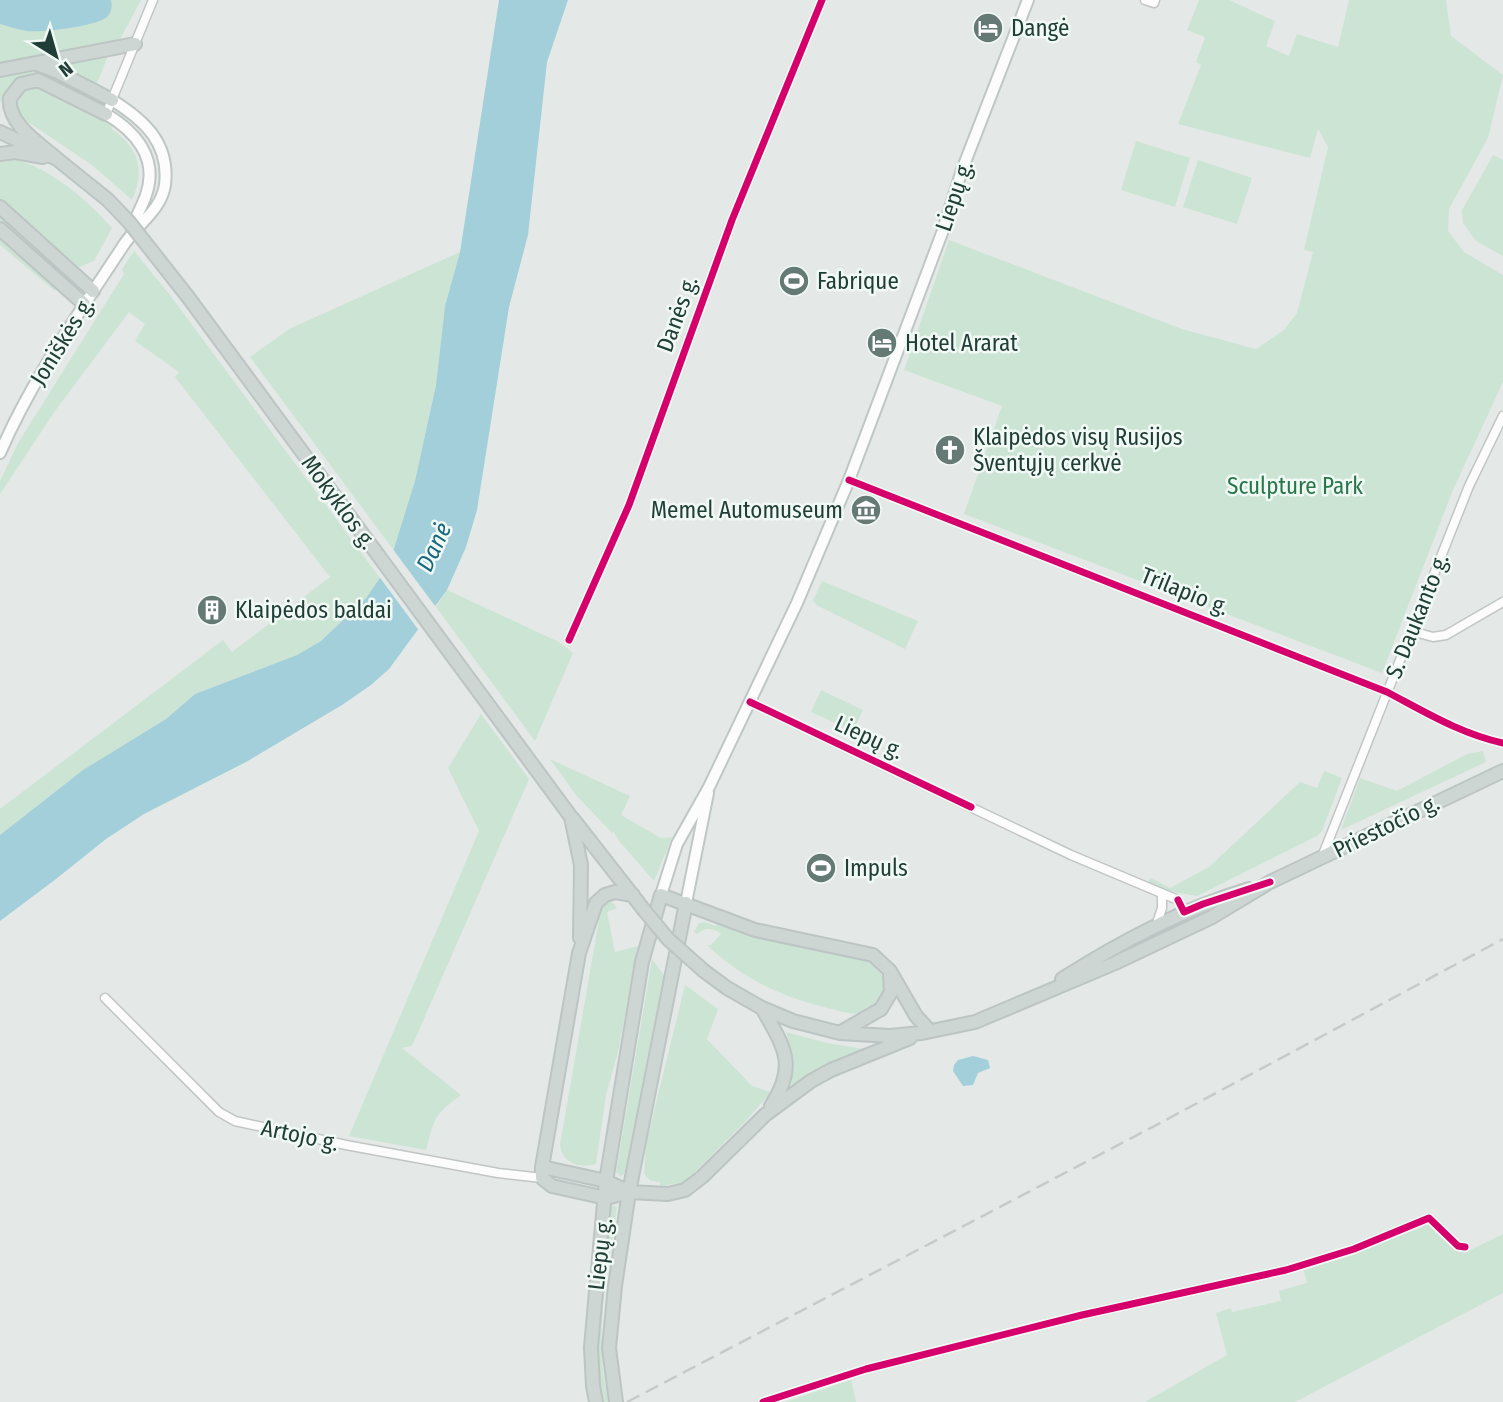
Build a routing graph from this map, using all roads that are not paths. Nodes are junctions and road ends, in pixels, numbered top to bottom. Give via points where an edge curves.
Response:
1 (153, 0) edge
2 (822, 0) edge
3 (1028, 0) edge
4 (1145, 0) edge
5 (1155, 0) edge
6 (135, 44) junction
7 (37, 64) junction
8 (0, 70) edge
9 (112, 100) junction
10 (106, 114) junction
11 (0, 132) edge
12 (0, 155) edge
13 (57, 159) junction
14 (0, 207) edge
15 (0, 229) edge
16 (131, 234) junction
17 (93, 291) junction
18 (84, 304) junction
19 (1503, 416) edge
20 (0, 453) edge
21 (849, 480) junction
22 (1503, 602) edge
23 (1411, 631) junction
24 (569, 640) dead end
25 (1387, 691) junction
26 (750, 702) junction
27 (1503, 743) edge
28 (1503, 771) edge
29 (709, 787) junction
30 (571, 817) junction
31 (1321, 858) junction
32 (1270, 882) junction
33 (1162, 894) junction
34 (633, 895) junction
35 (661, 895) junction
36 (686, 903) junction
37 (644, 910) joint
38 (1184, 912) junction
39 (1156, 926) junction
40 (1191, 927) junction
41 (579, 953) junction
42 (890, 971) junction
43 (1033, 997) junction
44 (105, 998) dead end
45 (762, 1008) junction
46 (926, 1032) junction
47 (840, 1033) junction
48 (765, 1115) junction
49 (542, 1172) junction
50 (606, 1181) junction
51 (629, 1192) junction
52 (606, 1198) junction
53 (1465, 1247) dead end
54 (596, 1402) edge
55 (616, 1402) edge
56 (763, 1402) edge

1 - 6 street
2 - 24 street, Danės g. via 732,220 629,505
3 - 21 main road, Liepų g.
4 - 5 street via 1154,4
6 - 7 main road
6 - 9 street
7 - 8 main road
7 - 9 main road
9 - 10 street
9 - 16 main road, Joniškės g. via 150,129 164,168 164,187 157,204
10 - 13 main road via 38,80 21,84 10,98 11,112
10 - 16 main road, Joniškės g. via 136,136 146,156 149,184
11 - 13 main road, Mokyklos g.
12 - 13 main road via 15,152
13 - 30 main road, Mokyklos g., bridge via 108,200 135,229
14 - 17 main road
15 - 18 main road
16 - 17 main road, Joniškės g.
17 - 18 main road, Joniškės g.
18 - 20 main road, Joniškės g. via 26,399
19 - 23 street, S. Daukanto g. via 1469,486
21 - 25 street, Trilapio g.
21 - 26 main road, Liepų g.
22 - 23 street via 1446,635
23 - 25 street, S. Daukanto g.
25 - 27 street, Trilapio g. via 1452,727
25 - 31 street, S. Daukanto g.
26 - 29 main road, Liepų g.
26 - 33 street, Liepų g.
28 - 31 main road, Priestočio g.
29 - 35 main road, Liepų g. via 677,844
29 - 36 main road, Liepų g.
30 - 34 main road, Mokyklos g.
30 - 41 main road via 581,865
31 - 32 main road, Priestočio g.
32 - 38 main road, Priestočio g.
32 - 40 main road, Priestočio g.
33 - 38 street, Liepų g. via 1178,900
33 - 39 street
34 - 37 main road, Mokyklos g.
34 - 41 main road via 615,892 596,903
35 - 36 main road
35 - 50 main road, Liepų g. via 642,962
36 - 42 main road via 755,930 864,951
36 - 51 main road, Liepų g.
37 - 45 main road, Priestočio g., bridge via 704,971
38 - 39 main road, Priestočio g.
38 - 40 main road
39 - 43 main road, Priestočio g.
40 - 43 main road, Priestočio g.
41 - 49 main road
42 - 46 main road
42 - 47 main road via 891,992 881,1009
43 - 46 main road, Priestočio g. via 975,1022
44 - 49 street, Artojo g. via 219,1112 234,1121 463,1167
45 - 47 main road, Priestočio g.
45 - 48 main road via 781,1041 787,1065 783,1087
46 - 47 main road, Priestočio g. via 873,1037
46 - 48 main road via 831,1070
48 - 51 main road via 692,1186 668,1194
49 - 50 main road
49 - 52 main road via 552,1186
50 - 51 main road
50 - 52 main road, Liepų g.
51 - 52 main road
51 - 55 main road, Liepų g. via 609,1330
52 - 54 main road, Liepų g. via 591,1346
53 - 56 street via 1458,1246 1429,1218 1354,1249 1286,1270 892,1362

